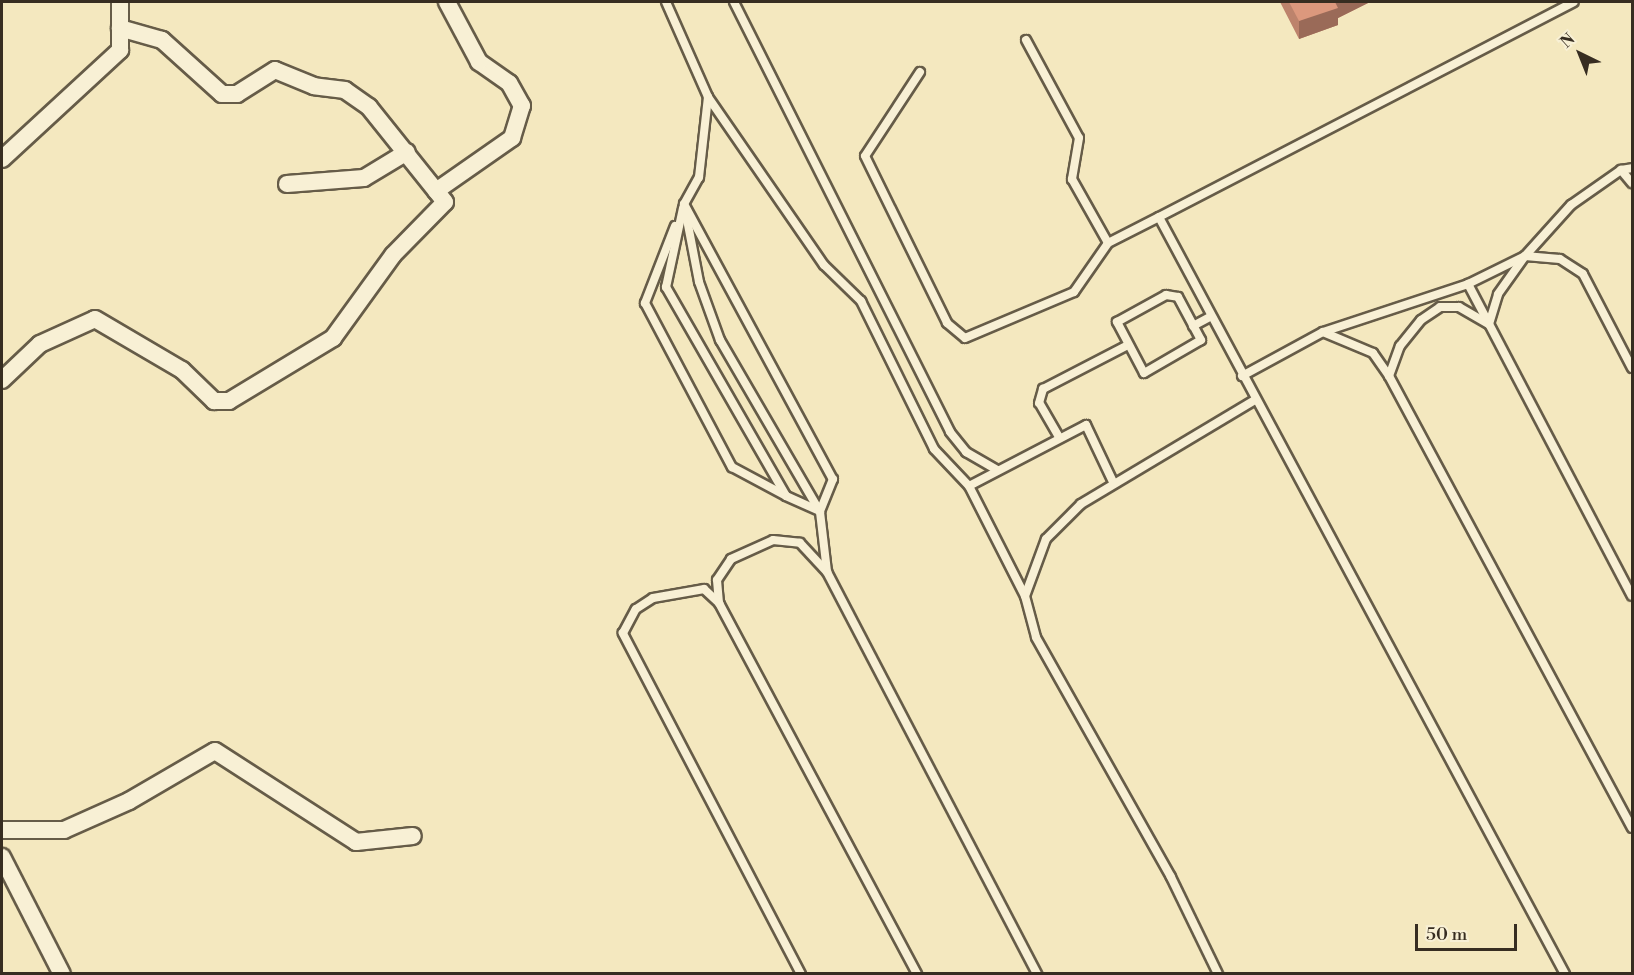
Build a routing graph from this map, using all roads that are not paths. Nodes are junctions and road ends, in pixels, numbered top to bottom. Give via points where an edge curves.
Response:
1 (120, 2) edge
2 (447, 2) edge
3 (666, 2) edge
4 (734, 2) edge
5 (1574, 2) edge
6 (120, 28) junction
7 (1026, 40) dead end
8 (920, 72) dead end
9 (708, 97) junction
10 (406, 152) junction
11 (2, 159) edge
12 (1632, 168) edge
13 (1621, 170) junction
14 (1632, 175) edge
15 (1632, 183) edge
16 (287, 184) dead end
17 (436, 191) junction
18 (684, 204) junction
19 (1159, 217) junction
20 (1108, 243) junction
21 (1525, 256) junction
22 (1468, 284) junction
23 (1210, 317) junction
24 (1489, 324) junction
25 (1193, 326) junction
26 (1323, 332) junction
27 (1126, 346) junction
28 (1632, 368) edge
29 (1242, 376) junction
30 (1389, 376) junction
31 (2, 380) edge
32 (1256, 400) junction
33 (1059, 437) junction
34 (997, 470) junction
35 (1114, 484) junction
36 (969, 486) junction
37 (786, 496) junction
38 (820, 512) junction
39 (826, 572) junction
40 (1025, 596) junction
41 (1632, 596) edge
42 (719, 603) junction
43 (1632, 828) edge
44 (2, 830) edge
45 (413, 836) dead end
46 (2, 857) edge
47 (62, 974) edge
48 (801, 974) edge
49 (917, 974) edge
50 (1037, 974) edge
51 (1218, 974) edge
52 (1565, 974) edge

1 - 6 street
2 - 17 street via 480,62 509,83 522,106 512,138
3 - 9 lane
4 - 34 lane via 950,432 966,452
5 - 19 lane
6 - 10 street via 162,40 222,93 237,94 275,70 314,86 345,90 369,107
6 - 11 street via 122,45 116,57
7 - 20 lane via 1079,138 1072,179
8 - 20 lane via 865,156 957,334 973,339 1074,292
9 - 18 lane via 699,177
9 - 36 lane via 824,265 861,301 934,449
10 - 16 street via 364,178
10 - 17 street
12 - 13 lane
13 - 14 lane
13 - 15 lane
13 - 21 lane via 1571,205
17 - 31 street via 445,202 393,255 341,329 305,358 229,401 214,401 182,370 94,319 40,344
18 - 37 lane via 666,287
18 - 37 lane via 645,303 732,467
18 - 38 lane via 699,282 720,340
18 - 38 lane via 833,479
19 - 20 lane
19 - 23 lane
21 - 22 lane
21 - 24 lane via 1498,294
21 - 28 lane via 1560,259 1582,274
22 - 24 lane
22 - 26 lane
23 - 25 lane
23 - 29 lane
24 - 30 lane via 1459,307 1440,307 1421,320 1400,346
24 - 41 lane
25 - 27 lane via 1199,345 1144,373
25 - 27 lane via 1178,297 1166,295 1117,322
26 - 29 lane
26 - 30 lane via 1373,353
27 - 33 lane via 1043,389 1039,404
29 - 32 lane
30 - 43 lane
32 - 35 lane
32 - 52 lane
33 - 34 lane
33 - 35 lane via 1086,425
34 - 36 lane
35 - 40 lane via 1081,504 1046,540
36 - 40 lane
37 - 38 lane
38 - 39 lane
39 - 42 lane via 800,543 772,540 731,560 717,580
39 - 50 lane
40 - 51 lane via 1036,637 1171,877
42 - 48 lane via 704,589 653,598 636,609 623,633
42 - 49 lane
44 - 45 street via 64,830 129,801 215,751 356,842
46 - 47 street

